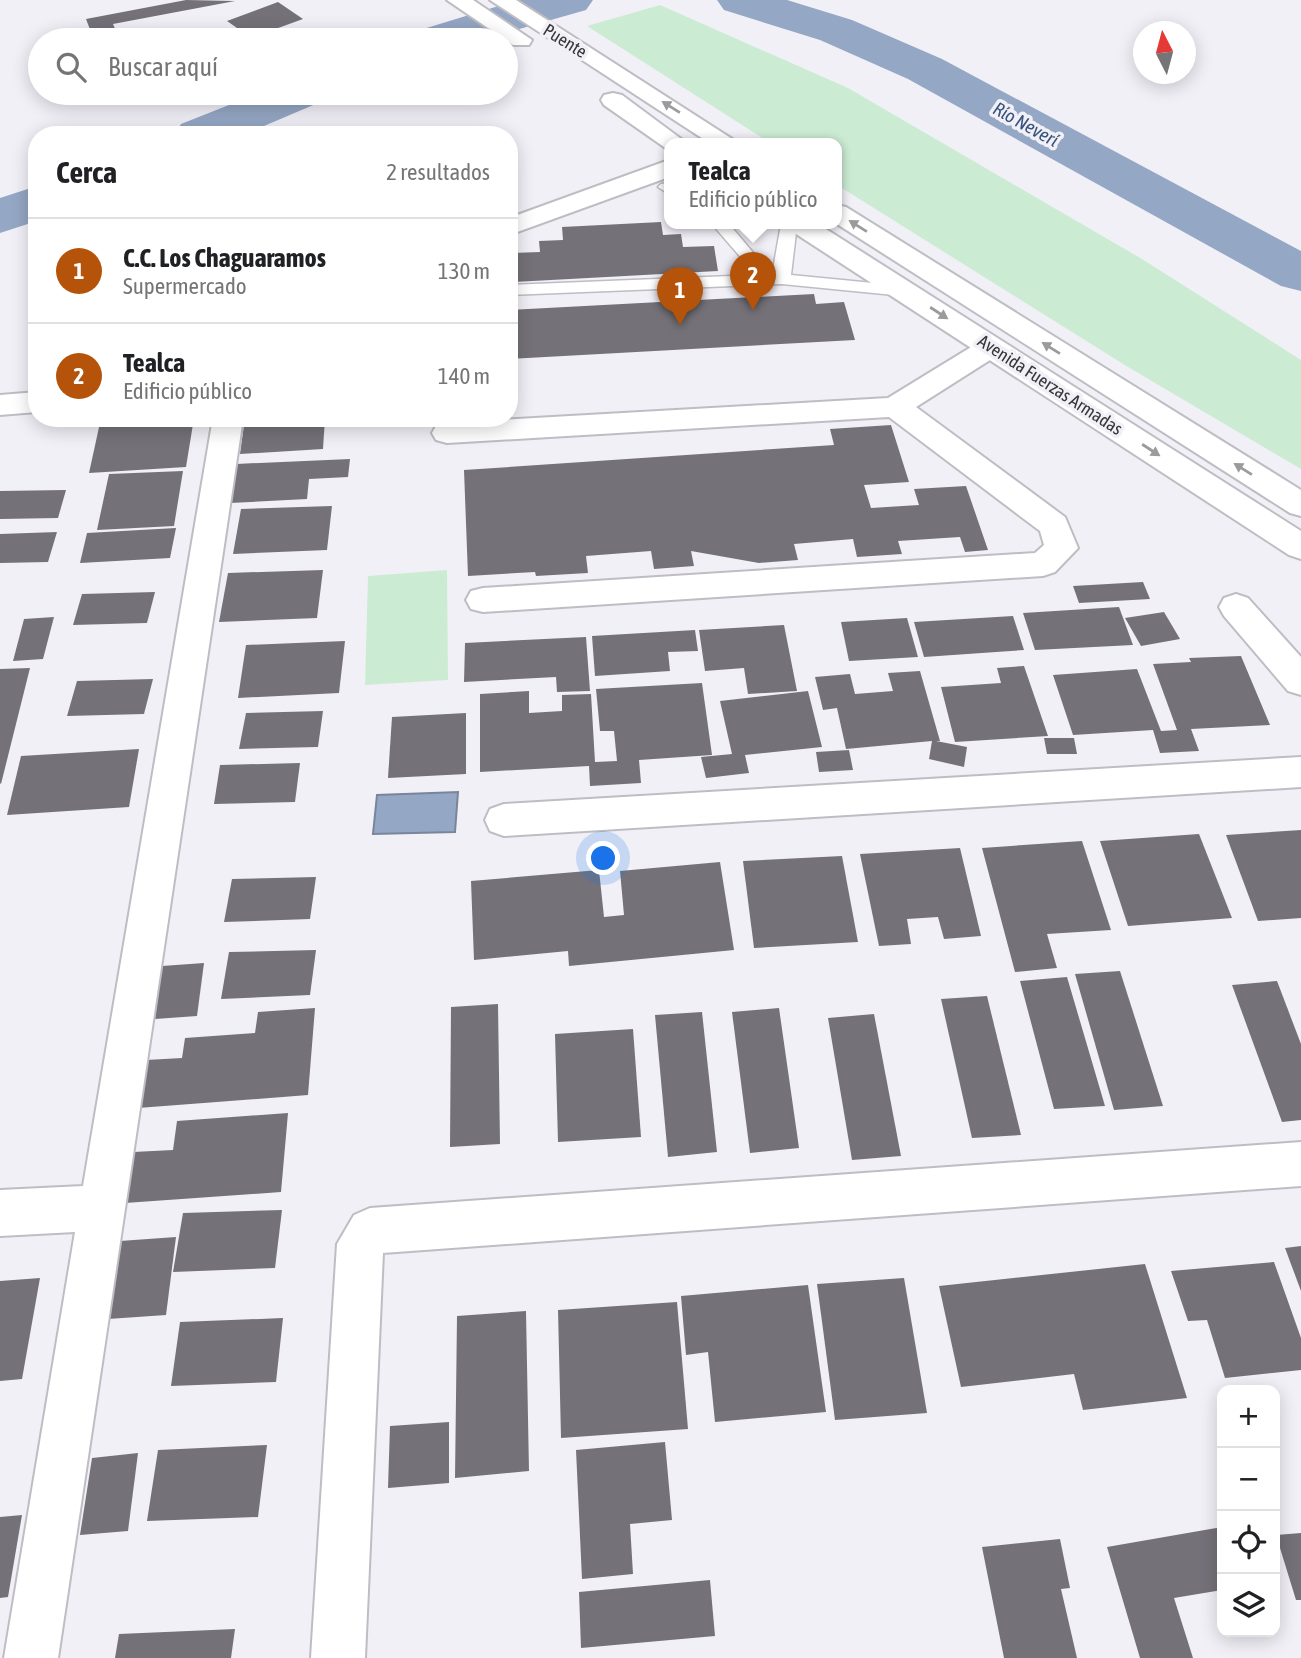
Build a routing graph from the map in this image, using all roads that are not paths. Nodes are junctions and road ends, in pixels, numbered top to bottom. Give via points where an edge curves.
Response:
1 (458, 0) edge
2 (501, 0) edge
3 (512, 28) edge
4 (518, 31) edge
5 (585, 66) junction
6 (669, 138) edge
7 (717, 138) edge
8 (664, 182) edge
9 (842, 215) edge
10 (518, 224) edge
11 (725, 229) edge
12 (788, 229) edge
13 (807, 229) edge
14 (775, 279) junction
15 (518, 290) edge
16 (904, 291) junction
17 (991, 347) junction
18 (28, 403) edge
19 (0, 405) edge
20 (895, 407) junction
21 (227, 427) edge
22 (447, 433) dead end
23 (1301, 505) edge
24 (1301, 547) edge
25 (483, 600) dead end
26 (1236, 607) dead end
27 (1301, 681) edge
28 (1301, 772) edge
29 (503, 820) dead end
30 (1301, 1164) edge
31 (101, 1209) junction
32 (0, 1213) edge
33 (31, 1658) edge
34 (338, 1658) edge

1 - 3 street, Puente
2 - 5 street, Puente
4 - 5 street, Puente
5 - 6 street
7 -> 5 street
8 - 10 street
23 -> 9 street, Avenida Fuerzas Armadas
11 - 14 lane
12 - 14 lane
13 - 16 street, Avenida Fuerzas Armadas
14 - 15 lane
14 - 16 lane
16 -> 17 street, Avenida Fuerzas Armadas
17 - 20 street
17 -> 24 street, Avenida Fuerzas Armadas
18 - 19 street
20 - 22 street
20 - 25 street via 1054,525 1062,548 1043,564
21 - 31 street
26 - 27 street
28 - 29 street
30 - 34 street via 369,1231 360,1244
31 - 32 street
31 - 33 street

